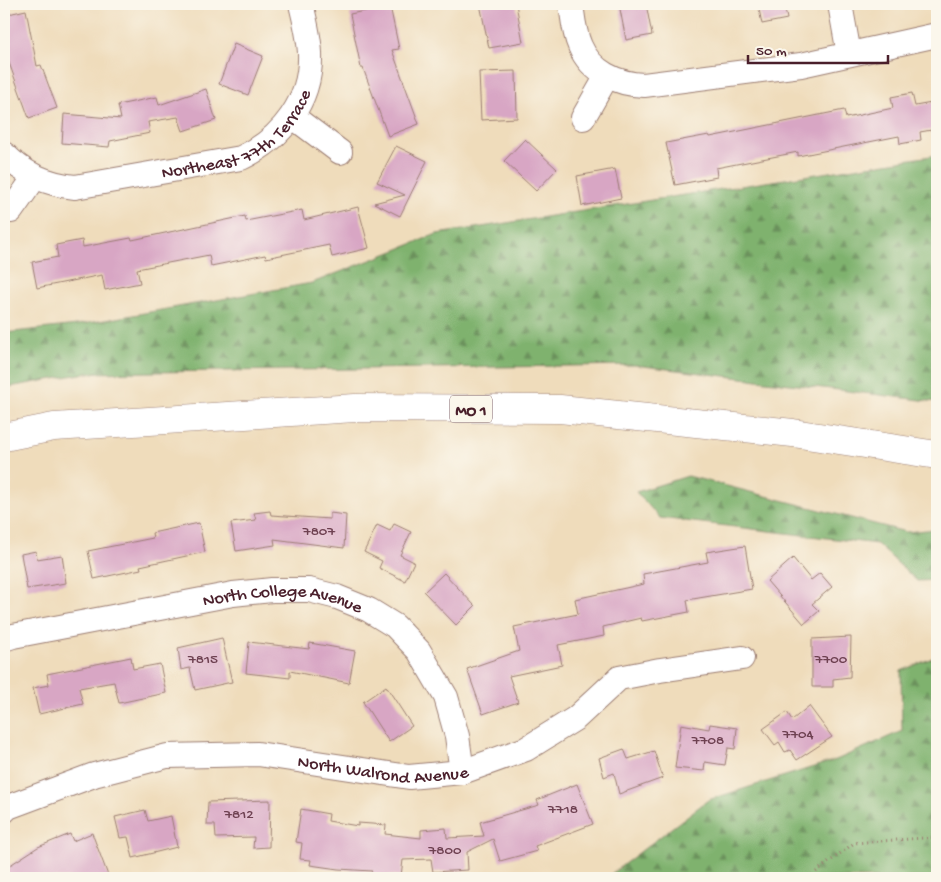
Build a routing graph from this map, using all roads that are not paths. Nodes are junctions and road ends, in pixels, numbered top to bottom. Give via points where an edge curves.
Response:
1 (301, 4) edge
2 (571, 4) edge
3 (840, 4) edge
4 (937, 34) edge
5 (849, 54) junction
6 (607, 76) junction
7 (292, 116) junction
8 (582, 118) dead end
9 (340, 152) dead end
10 (4, 154) edge
11 (35, 177) junction
12 (11, 210) dead end
13 (4, 437) edge
14 (937, 455) edge
15 (4, 639) edge
16 (742, 658) dead end
17 (462, 772) junction
18 (4, 811) edge

1 - 7 street, Northeast 77th Terrace via 310,67 304,93
2 - 6 street via 580,46 595,67
3 - 5 street
4 - 5 street
5 - 6 street via 801,65 644,85
6 - 8 street
7 - 9 street
7 - 11 street, Northeast 77th Terrace via 265,145 241,158 75,187
10 - 11 street, Northeast 77th Terrace
11 - 12 street
13 - 14 main road, MO 1 via 54,427 355,408 560,409 793,433
15 - 17 street, North College Avenue via 233,594 310,590 338,596 395,626 418,651 446,698 457,736
16 - 17 street, North Walrond Avenue via 619,678 576,718 526,749
17 - 18 street, North Walrond Avenue via 409,777 258,754 167,756 94,775

